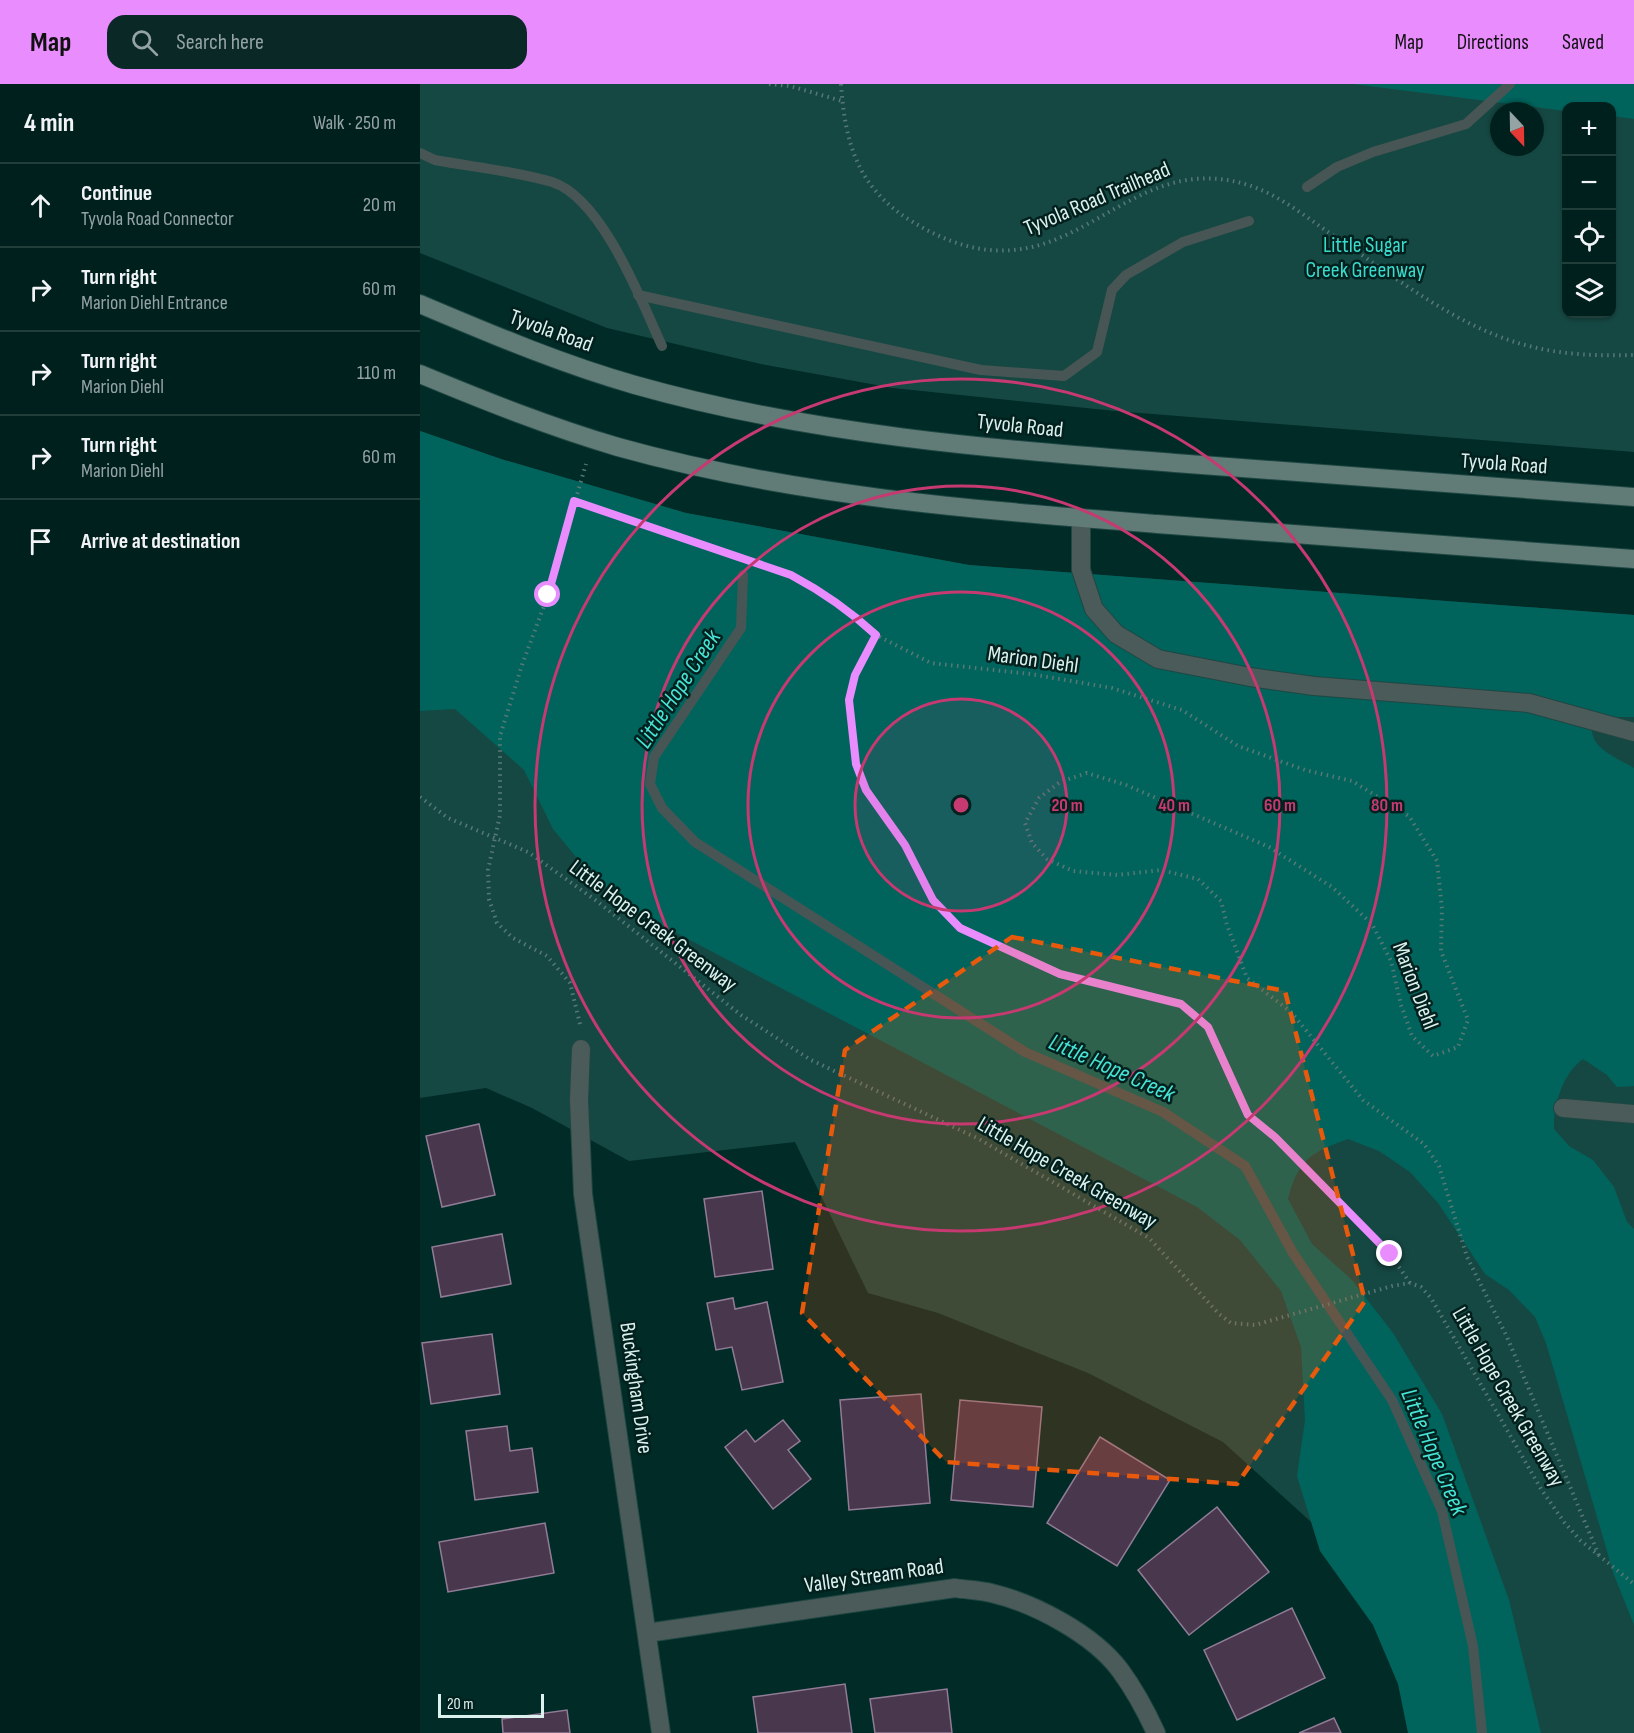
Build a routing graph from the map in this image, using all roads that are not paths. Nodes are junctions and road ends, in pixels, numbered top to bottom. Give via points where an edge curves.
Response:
1 (420, 304) edge
2 (420, 374) edge
3 (1634, 497) edge
4 (1081, 518) junction
5 (1634, 559) edge
6 (1634, 732) edge
7 (581, 1049) road end
8 (1563, 1108) dead end
9 (1634, 1114) edge
10 (647, 1633) junction
11 (661, 1733) edge
12 (1156, 1733) edge

1 - 3 main road, Tyvola Road via 534,352 635,385 817,425 1075,456
2 - 4 main road via 512,412 608,443 726,472 908,501
4 - 5 main road
4 - 6 street via 1081,570 1094,609 1116,634 1158,659 1314,686 1529,703
7 - 10 street, Buckingham Drive via 583,1194
8 - 9 street
10 - 11 street, Buckingham Drive
10 - 12 street, Valley Stream Road via 955,1588 992,1593 1039,1610 1082,1635 1118,1668

